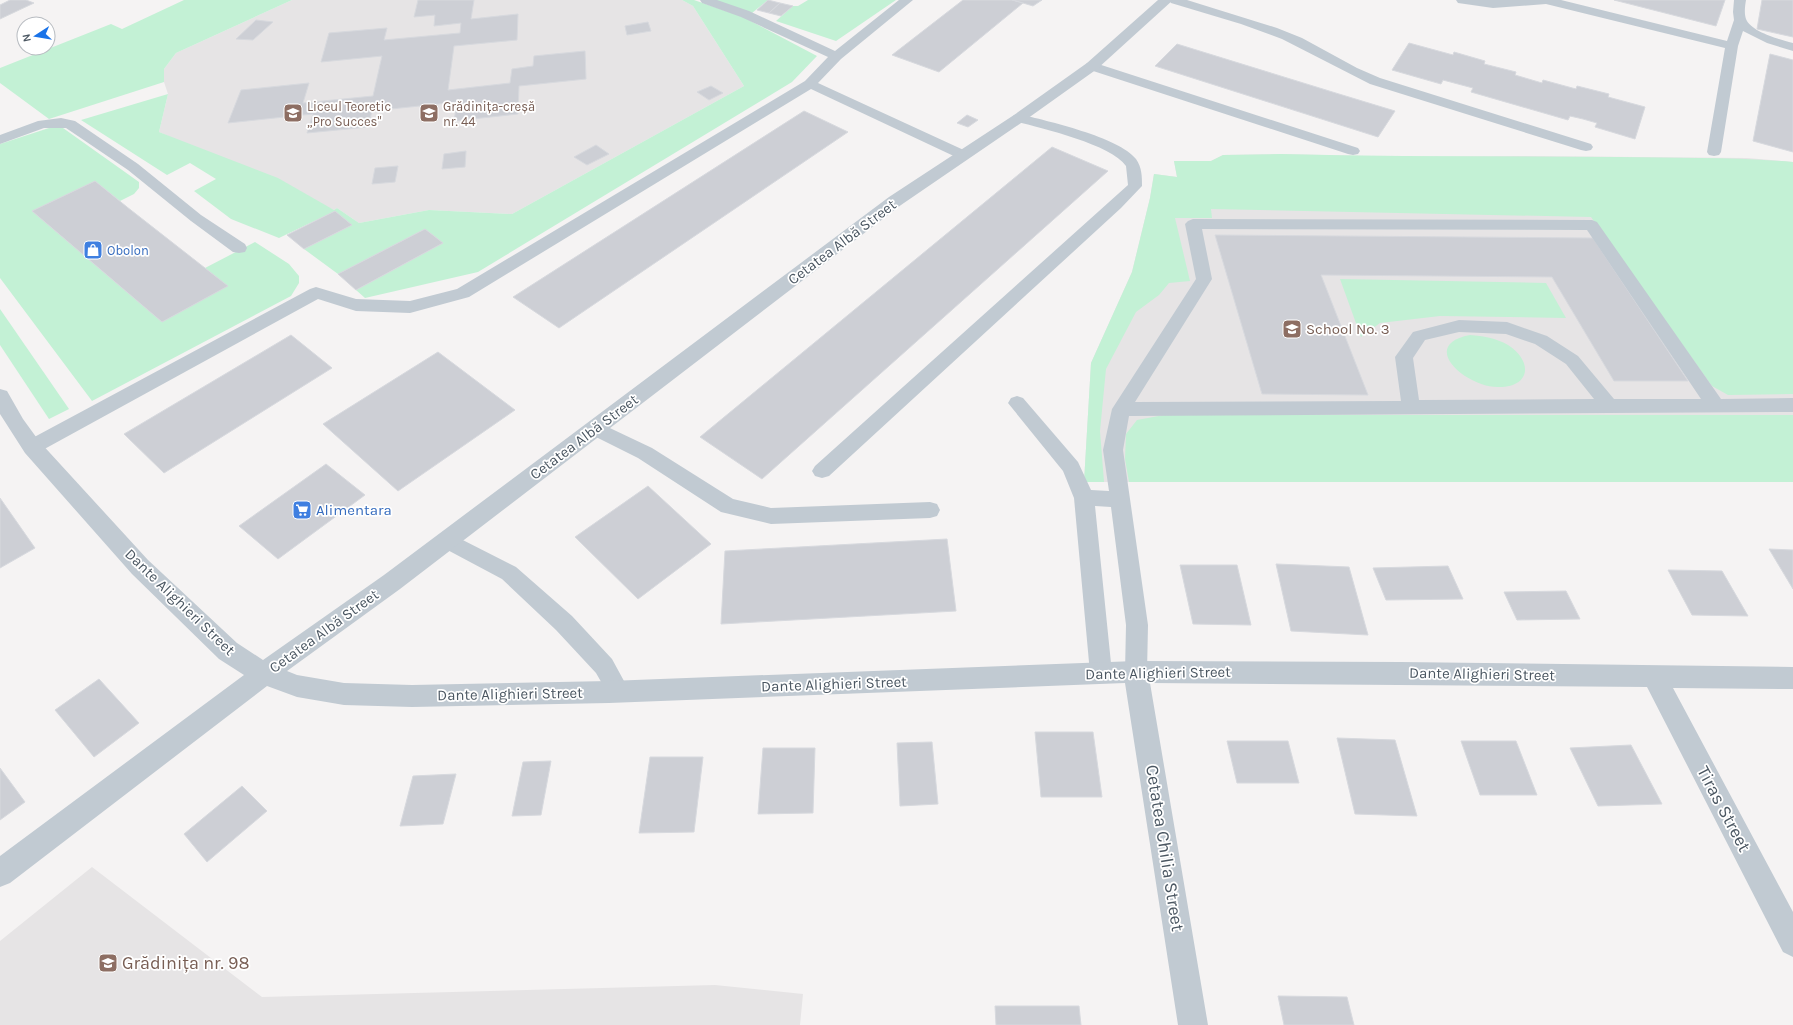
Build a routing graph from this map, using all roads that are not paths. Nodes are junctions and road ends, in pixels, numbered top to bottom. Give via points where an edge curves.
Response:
1 (706, 0) edge
2 (907, 0) edge
3 (1166, 0) edge
4 (1176, 0) edge
5 (1462, 0) edge
6 (1546, 0) edge
7 (1740, 0) edge
8 (1740, 20) junction
9 (1732, 46) junction
10 (1793, 47) edge
11 (836, 56) junction
12 (1092, 66) junction
13 (810, 84) junction
14 (1019, 118) junction
15 (0, 140) edge
16 (1586, 147) dead end
17 (1353, 151) dead end
18 (1714, 152) dead end
19 (963, 155) junction
20 (239, 248) dead end
21 (0, 396) edge
22 (1017, 403) dead end
23 (1793, 405) edge
24 (1609, 406) junction
25 (1716, 406) junction
26 (1411, 407) junction
27 (1121, 409) junction
28 (8, 428) edge
29 (595, 428) junction
30 (32, 447) junction
31 (822, 470) dead end
32 (1084, 498) junction
33 (1120, 499) junction
34 (930, 510) dead end
35 (447, 540) junction
36 (1136, 672) junction
37 (264, 674) junction
38 (1101, 674) junction
39 (1654, 676) junction
40 (1793, 678) edge
41 (619, 692) junction
42 (0, 873) edge
43 (1793, 942) edge
44 (1193, 1025) edge

1 - 11 lane via 745,14
2 - 11 lane
3 - 12 street, Cetatea Albă Street
4 - 16 lane via 1285,35 1355,74
5 - 6 lane via 1507,4
6 - 9 lane
7 - 8 lane
8 - 9 lane
8 - 10 lane via 1756,34
9 - 18 lane
11 - 13 lane
12 - 14 street, Cetatea Albă Street
12 - 17 lane
13 - 19 lane
13 - 30 lane via 463,293 410,307 356,305 316,294
14 - 19 street, Cetatea Albă Street
14 - 31 lane via 1105,145 1120,153 1130,160 1135,173 1135,186
15 - 20 lane via 43,124 58,121 70,124 133,167 196,218
19 - 29 street, Cetatea Albă Street via 896,201
21 - 28 street, Dante Alighieri Street
22 - 32 lane via 1071,467
23 - 25 lane
24 - 25 lane
24 - 26 lane
24 - 26 lane via 1572,360 1541,340 1507,328 1459,326 1419,336 1404,357
25 - 27 lane via 1592,225 1193,224 1204,279
26 - 27 lane
27 - 33 lane via 1113,450
28 - 30 street, Dante Alighieri Street
29 - 34 lane via 645,453 728,506 742,510 771,516
29 - 35 street, Cetatea Albă Street
30 - 37 street, Dante Alighieri Street via 140,567 187,613 228,651
32 - 33 lane
32 - 38 lane
33 - 36 lane via 1137,624
35 - 37 street, Cetatea Albă Street
35 - 41 lane via 509,573 564,623 604,666
36 - 38 street, Dante Alighieri Street
36 - 39 street, Dante Alighieri Street
36 - 44 street, Cetatea Chilia Street
37 - 41 street, Dante Alighieri Street via 297,686 344,694 412,696
37 - 42 street, Cetatea Albă Street
38 - 41 street, Dante Alighieri Street
39 - 40 street, Dante Alighieri Street
39 - 43 street, Tiras Street

